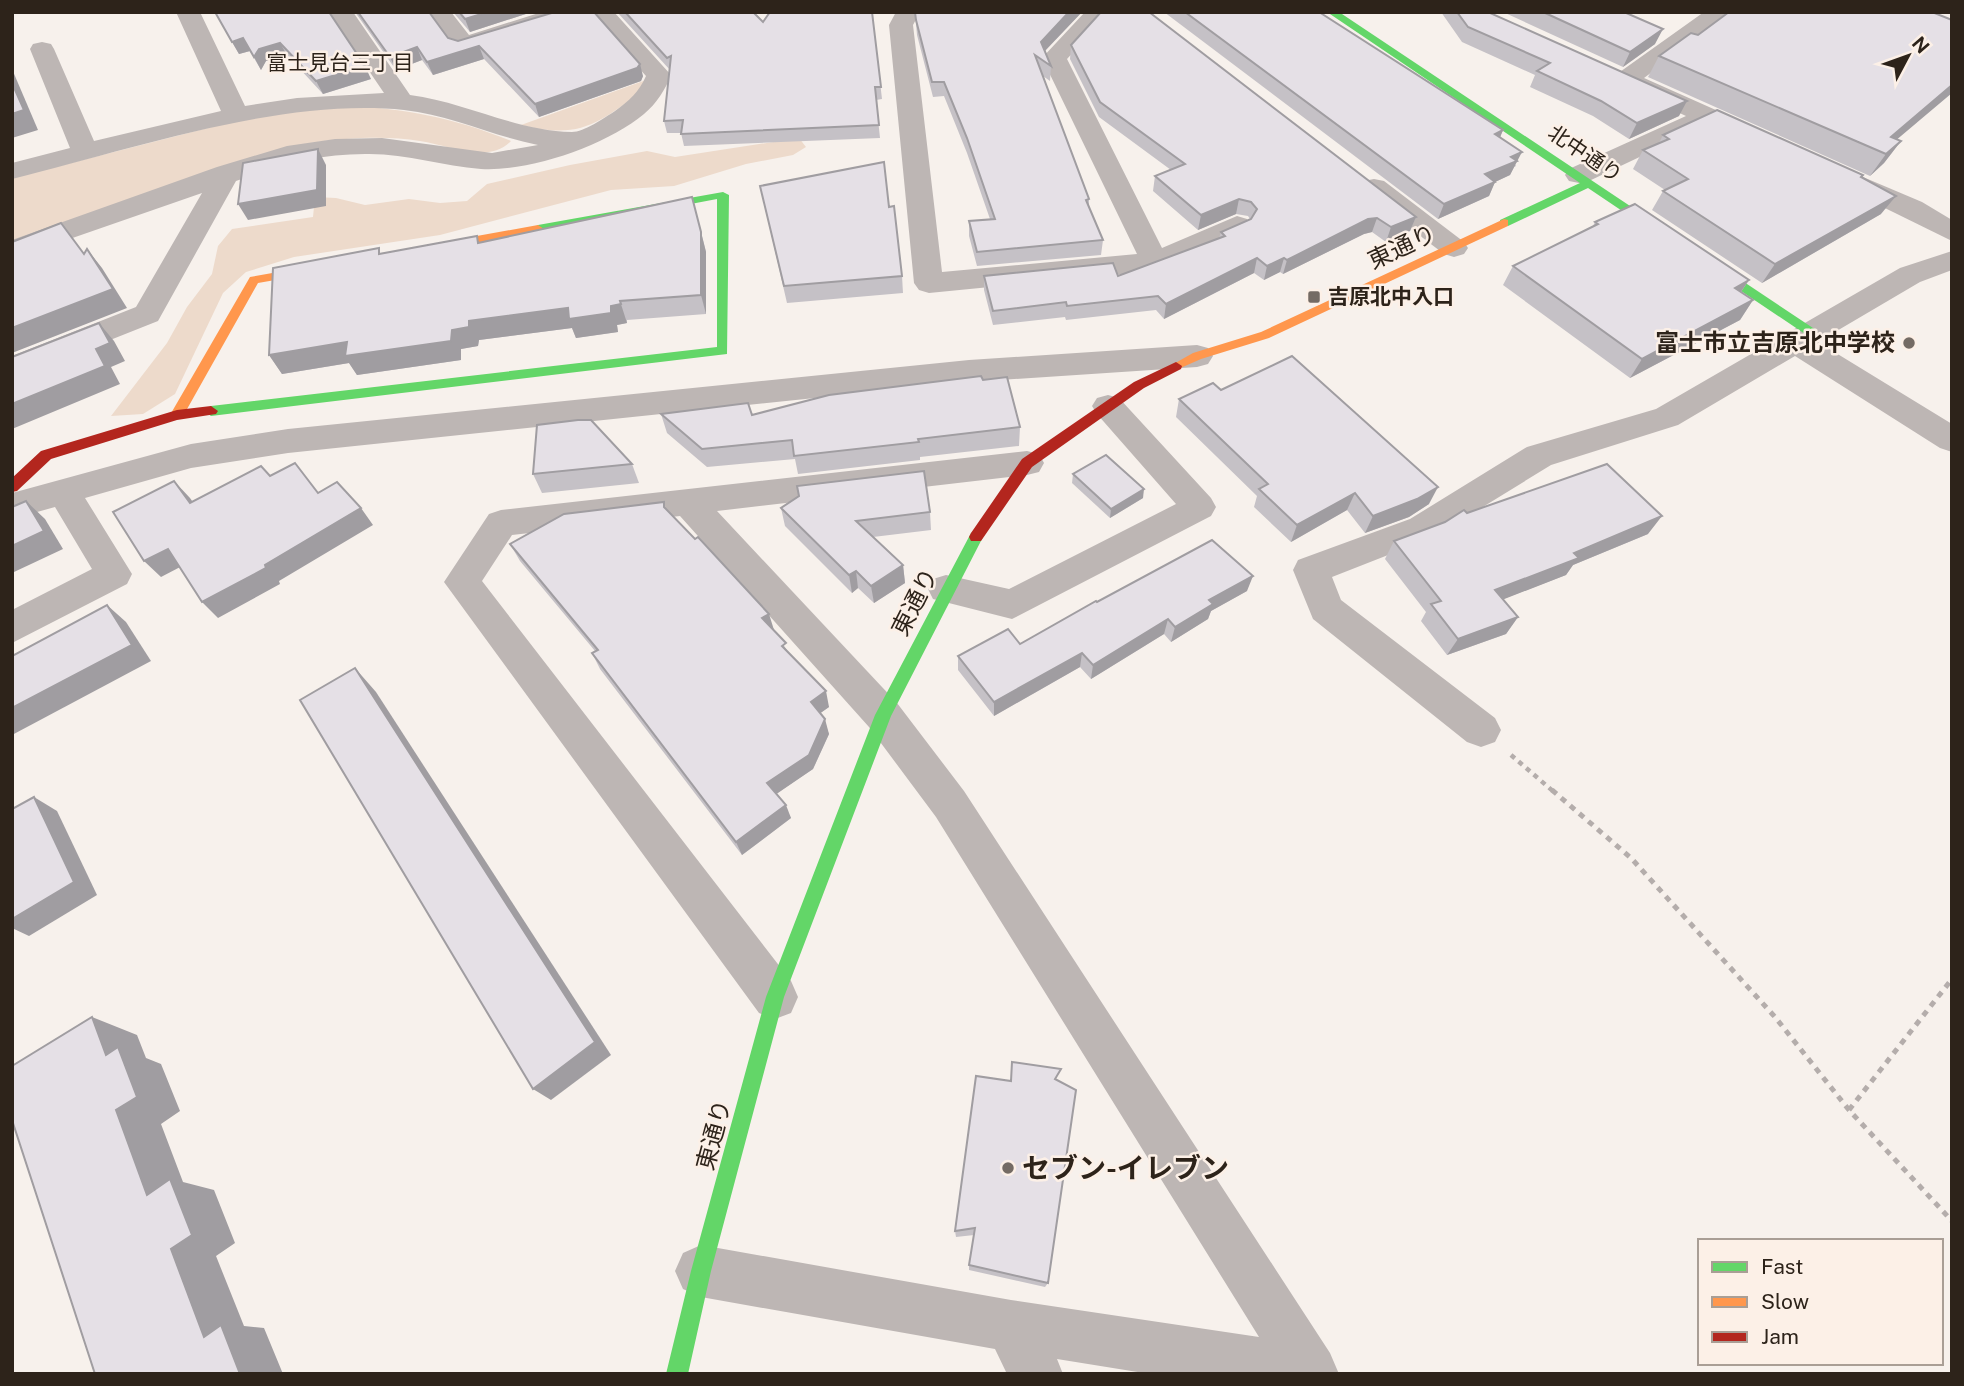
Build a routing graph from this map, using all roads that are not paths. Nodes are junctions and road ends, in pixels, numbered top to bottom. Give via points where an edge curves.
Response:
1 (188, 12) edge
2 (341, 12) edge
3 (439, 12) edge
4 (568, 12) edge
5 (601, 12) edge
6 (908, 12) edge
7 (1098, 12) edge
8 (1332, 12) edge
9 (1720, 12) edge
10 (42, 49) dead end
11 (1601, 68) edge
12 (1626, 79) junction
13 (402, 102) junction
14 (236, 116) junction
15 (1706, 116) junction
16 (585, 135) junction
17 (1779, 148) edge
18 (86, 153) junction
19 (1827, 170) edge
20 (12, 171) edge
21 (227, 173) junction
22 (1357, 174) edge
23 (1584, 179) junction
24 (1237, 225) edge
25 (1952, 232) edge
26 (1454, 248) junction
27 (12, 250) edge
28 (415, 251) edge
29 (1952, 261) edge
30 (1155, 262) junction
31 (334, 266) edge
32 (1804, 338) junction
33 (1197, 356) junction
34 (12, 368) edge
35 (1108, 406) junction
36 (177, 415) junction
37 (1952, 440) edge
38 (1027, 463) junction
39 (12, 487) edge
40 (62, 490) junction
41 (688, 502) junction
42 (12, 506) edge
43 (946, 589) junction
44 (12, 628) edge
45 (883, 715) junction
46 (1481, 730) road end
47 (775, 997) junction
48 (701, 1271) junction
49 (1011, 1326) junction
50 (1311, 1373) edge
51 (677, 1374) edge
52 (1036, 1374) edge

1 - 14 street
2 - 13 street
3 - 4 street via 464,44
5 - 16 street via 659,75 657,88 635,111
6 - 30 street via 901,25 929,283
7 - 30 street via 1054,58
8 - 23 street, 北中通り
9 - 12 street
10 - 18 street
11 - 12 street
12 - 15 street
13 - 14 street via 330,101
13 - 16 street via 441,108 529,136
14 - 18 street
15 - 17 street
15 - 23 street
16 - 21 street via 548,151 502,160 352,145 287,154
18 - 20 street
19 - 25 street via 1912,208
21 - 27 street
21 - 34 street via 147,314
22 - 26 street
23 - 26 street, 東通り
23 - 32 street, 北中通り
24 - 30 street
26 - 33 street, 東通り via 1265,335
28 - 36 street via 723,195 723,351
29 - 32 street via 1910,275
31 - 36 street via 254,280
32 - 37 street
32 - 46 street via 1667,417 1539,456 1422,528 1311,570 1326,609
33 - 35 street, 東通り
33 - 40 street via 969,371 288,441 191,456
35 - 38 street, 東通り
35 - 43 street via 1199,507 1012,604
36 - 39 street via 46,455
38 - 41 street
38 - 43 street, 東通り
40 - 42 street
40 - 44 street via 114,574
41 - 45 street
41 - 47 street via 501,523 462,582
43 - 45 street, 東通り
45 - 47 street, 東通り
45 - 50 street via 950,804
47 - 48 street, 東通り
48 - 49 street
48 - 51 street, 東通り
49 - 50 street
49 - 52 street

